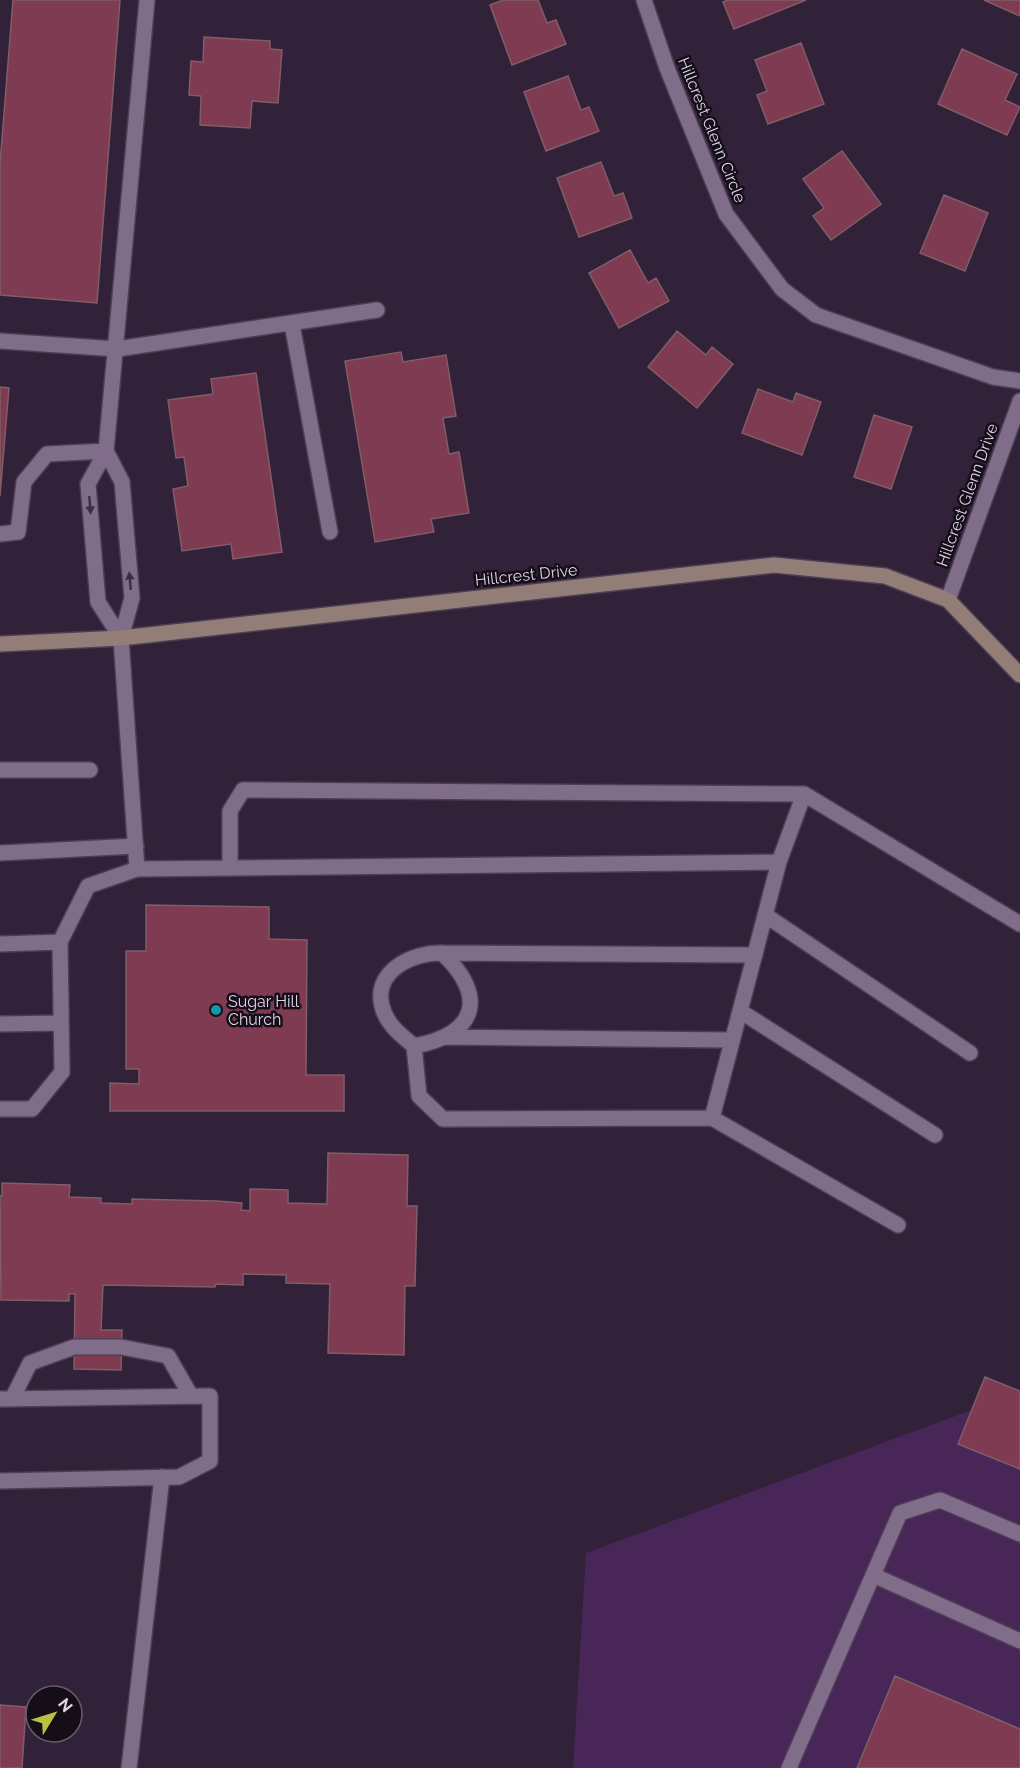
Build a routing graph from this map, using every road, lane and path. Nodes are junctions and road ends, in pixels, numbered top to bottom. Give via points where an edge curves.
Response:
1 (147, 0) edge
2 (644, 0) edge
3 (376, 310) dead end
4 (292, 324) junction
5 (0, 341) edge
6 (117, 349) junction
7 (1020, 381) edge
8 (1020, 401) edge
9 (106, 452) junction
10 (330, 532) dead end
11 (0, 534) edge
12 (948, 600) junction
13 (121, 638) junction
14 (0, 645) edge
15 (1020, 675) edge
16 (0, 770) edge
17 (90, 770) dead end
18 (804, 794) junction
19 (136, 846) junction
20 (0, 853) edge
21 (779, 862) junction
22 (230, 868) junction
23 (137, 869) junction
24 (765, 915) junction
25 (1020, 924) edge
26 (60, 942) junction
27 (0, 944) edge
28 (442, 953) junction
29 (755, 954) junction
30 (740, 1011) junction
31 (61, 1023) junction
32 (0, 1024) edge
33 (445, 1037) junction
34 (732, 1040) junction
35 (414, 1046) junction
36 (970, 1053) dead end
37 (0, 1109) edge
38 (712, 1118) junction
39 (935, 1135) dead end
40 (898, 1225) dead end
41 (191, 1396) junction
42 (6, 1399) edge
43 (162, 1478) junction
44 (0, 1480) edge
45 (1020, 1534) edge
46 (873, 1575) junction
47 (1020, 1641) edge
48 (129, 1768) edge
49 (789, 1768) edge

1 - 6 street
2 - 7 street, Hillcrest Glenn Circle via 726,214 782,289 816,315 993,377
3 - 4 street
4 - 6 street
4 - 10 street
5 - 6 street
6 - 9 street
8 - 12 street, Hillcrest Glenn Drive
9 - 11 street via 47,454 24,482 18,532
13 -> 9 street via 132,598 122,482
9 -> 13 street via 88,484 98,602
12 - 13 street, Hillcrest Drive via 885,576 774,565
12 - 15 street, Hillcrest Drive
13 - 14 street, Hillcrest Drive
13 - 19 street
16 - 17 street
18 - 21 street
18 - 22 street via 243,790 230,811
18 - 25 street
19 - 20 street
19 - 23 street
21 - 22 street
21 - 24 street
22 - 23 street
23 - 26 street via 88,886
24 - 29 street
24 - 36 street
26 - 27 street
26 - 31 street
28 - 29 street
28 - 33 street via 467,982 472,1005 464,1023
28 - 35 street via 413,956 398,966 380,991 389,1022
29 - 30 street
30 - 34 street
30 - 39 street
31 - 32 street
31 - 37 street via 62,1072 32,1109
33 - 34 street
33 - 35 street
34 - 38 street
35 - 38 street via 419,1096 443,1119
38 - 40 street
41 - 42 street
41 - 42 street via 168,1356 121,1347 74,1347 30,1363
41 - 43 street via 210,1396 210,1461 179,1477
43 - 44 street
43 - 48 street
45 - 46 street via 940,1500 900,1513
46 - 47 street
46 - 49 street

